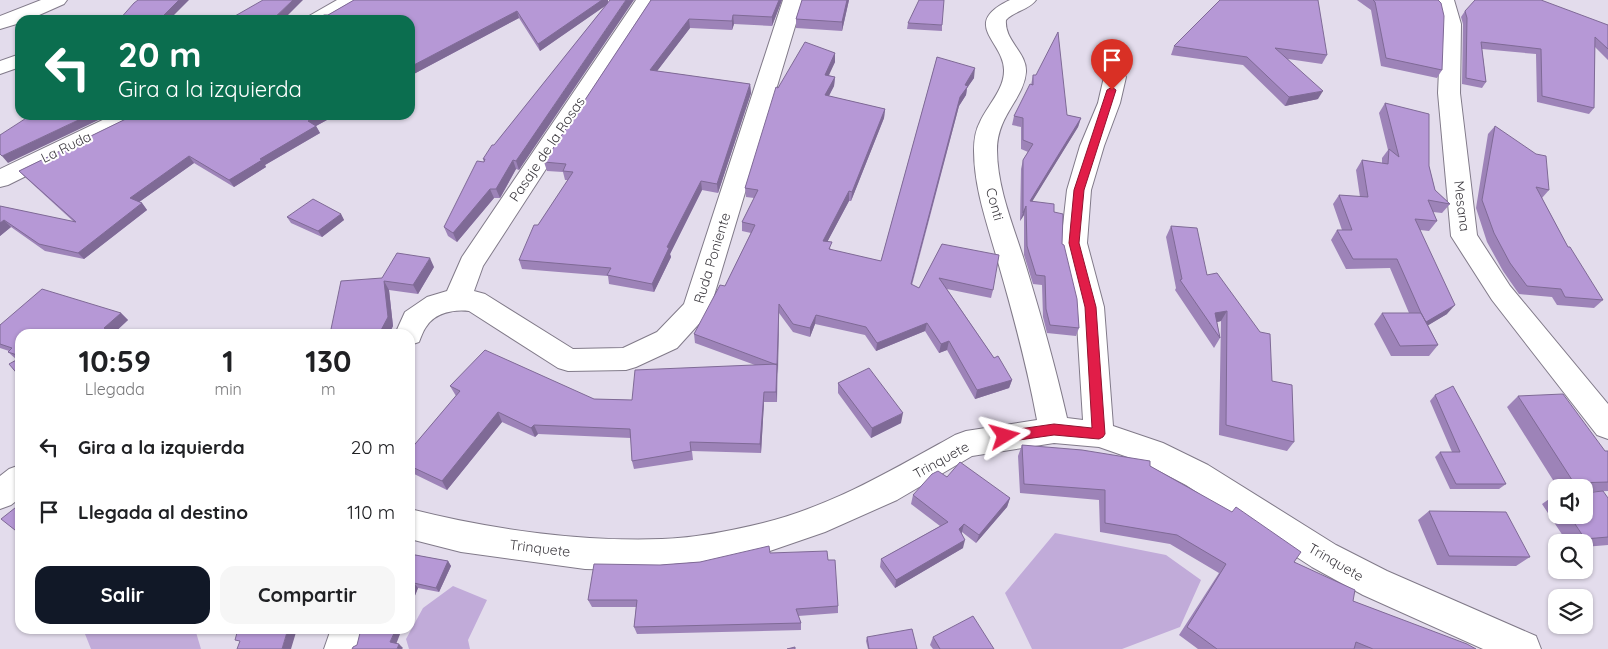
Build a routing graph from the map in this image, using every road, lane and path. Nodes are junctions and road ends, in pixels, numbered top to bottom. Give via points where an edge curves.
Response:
1 (27, 0) edge
2 (351, 0) edge
3 (793, 0) edge
4 (1026, 0) edge
5 (1444, 0) edge
6 (643, 4) dead end
7 (56, 7) edge
8 (25, 15) edge
9 (325, 15) edge
10 (15, 18) edge
11 (0, 23) edge
12 (15, 62) edge
13 (0, 68) edge
14 (1115, 77) dead end
15 (121, 120) edge
16 (0, 178) edge
17 (457, 299) junction
18 (412, 329) edge
19 (1608, 426) edge
20 (1054, 430) junction
21 (1099, 434) junction
22 (15, 483) edge
23 (0, 495) edge
24 (415, 525) edge
25 (346, 634) edge
26 (342, 649) edge
27 (1523, 649) edge

1 - 7 street
2 - 9 street
3 - 17 street, Ruda Poniente via 696,309 666,340 626,359 568,360 475,301
4 - 20 street, Conti via 996,19 994,26 1012,54 1016,72 986,137 989,183 1044,376
5 - 19 street, Mesana via 1451,24 1448,93 1464,236 1501,293
6 - 17 street, Pasaje de la Rosas via 471,264
7 - 8 street
10 - 11 street
12 - 13 street
14 - 21 street via 1079,190 1074,243 1090,307
15 - 16 street, La Ruda
17 - 18 street via 437,304 415,319
20 - 21 street, Trinquete
20 - 24 street, Trinquete via 966,444 886,490 814,521 764,538 700,551 662,555 585,553 461,537
21 - 27 street, Trinquete via 1152,452 1197,475 1324,556 1375,583
22 - 23 street
25 - 26 street

